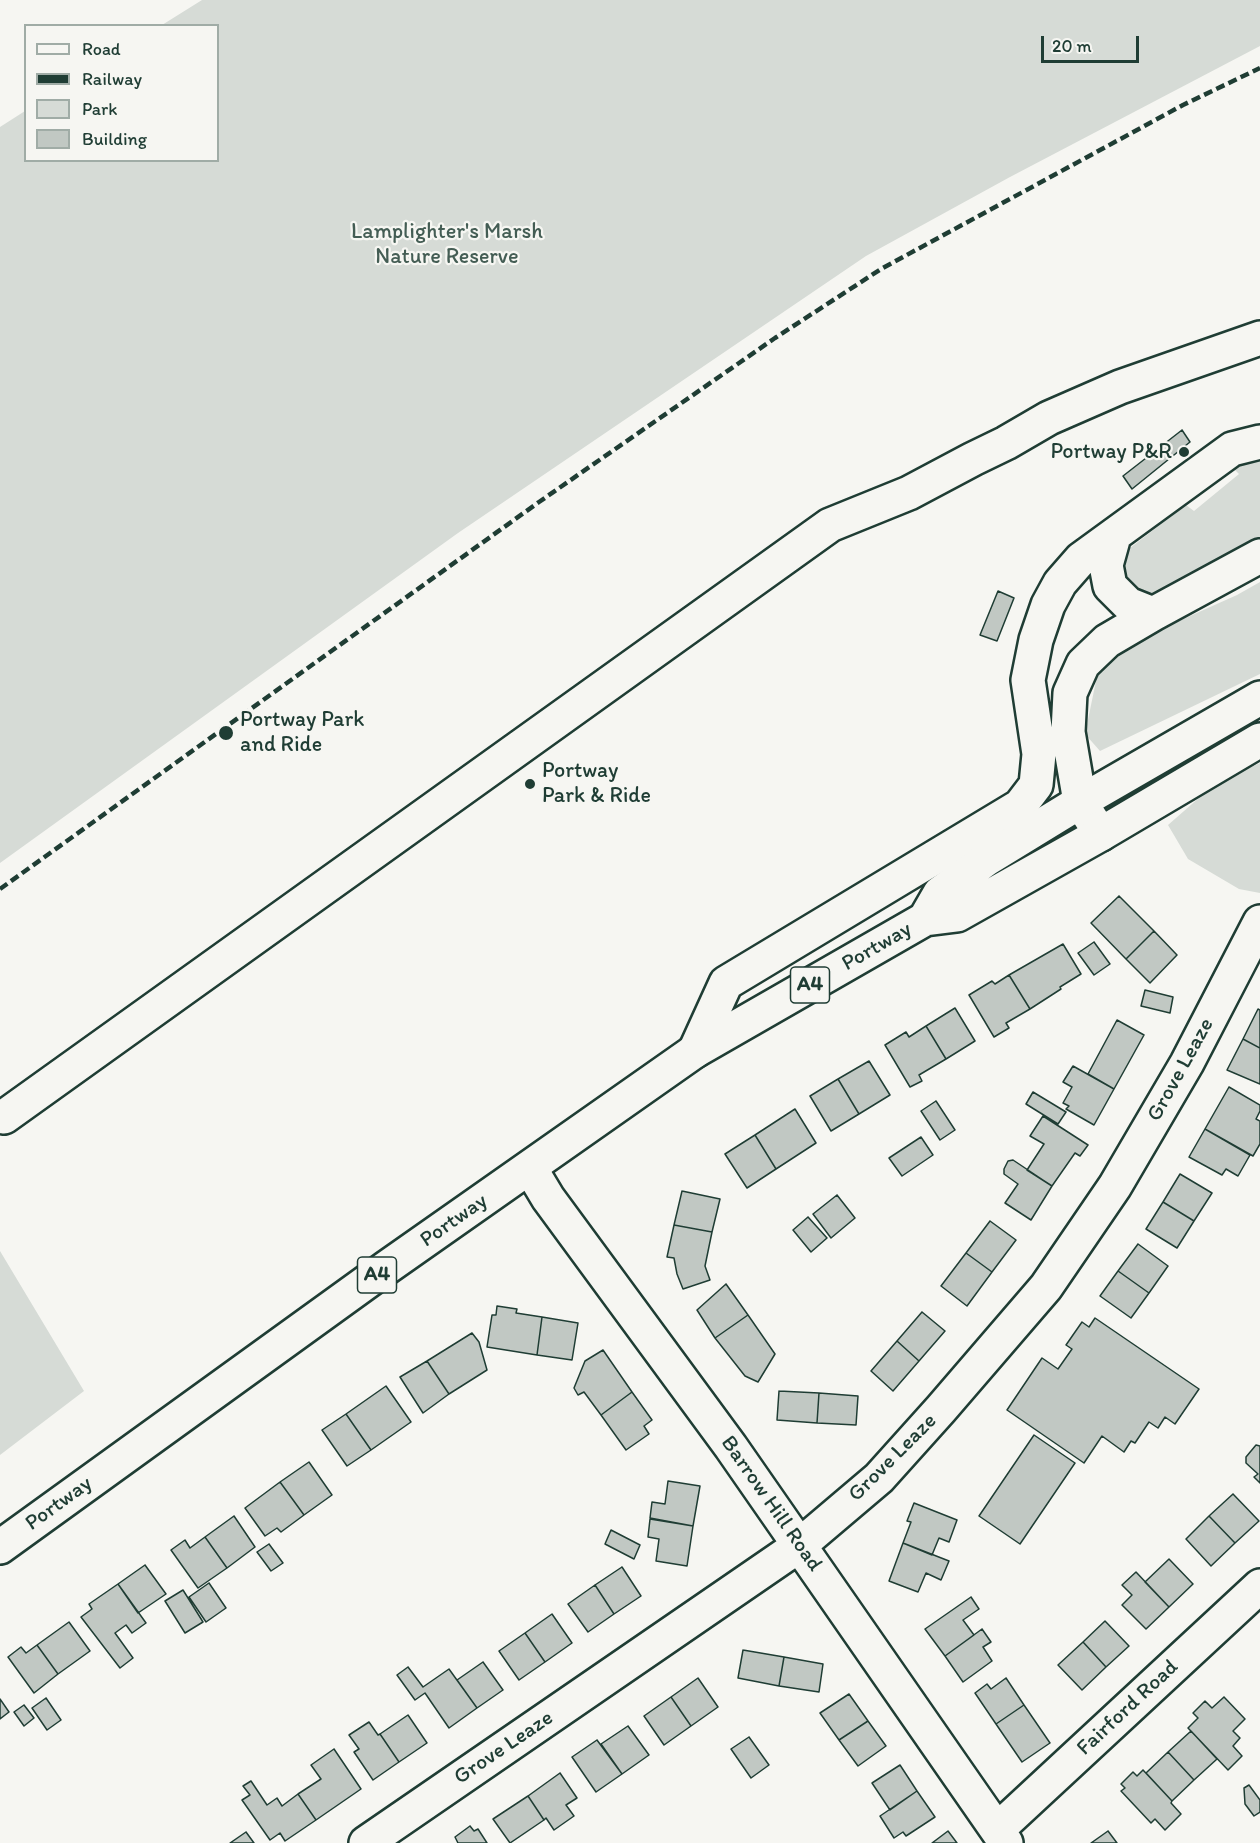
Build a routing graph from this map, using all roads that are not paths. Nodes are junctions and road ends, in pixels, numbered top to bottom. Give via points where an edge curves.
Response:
1 (1260, 338) edge
2 (1260, 442) edge
3 (1114, 536) junction
4 (1260, 556) edge
5 (1153, 614) junction
6 (1260, 698) edge
7 (1260, 740) edge
8 (1080, 802) junction
9 (1101, 834) junction
10 (925, 919) junction
11 (1260, 922) edge
12 (695, 1052) junction
13 (4, 1117) dead end
14 (530, 1168) junction
15 (800, 1545) junction
16 (0, 1547) edge
17 (1260, 1588) edge
18 (1001, 1837) edge
19 (366, 1843) edge

1 - 13 main road via 1110,391 1049,418 909,494 830,525
2 - 3 main road via 1232,449
3 - 5 main road via 1106,565 1110,586 1128,604
3 - 12 main road via 1081,559 1060,583 1048,605 1028,680 1039,754 1036,785 1020,806 726,983
4 - 5 main road
5 - 8 main road via 1107,641 1083,664 1070,693 1068,732
6 - 8 main road, Portway / A4
7 - 9 main road, Portway / A4
8 - 9 main road
8 - 10 main road, Portway / A4 via 940,893
9 - 10 main road, Portway / A4 via 957,915
10 - 12 main road, Portway / A4
11 - 15 main road, Grove Leaze via 1187,1063 1121,1176 1046,1287 879,1478
12 - 14 main road, Portway / A4
14 - 15 main road, Barrow Hill Road
14 - 16 main road, Portway / A4
15 - 18 main road, Barrow Hill Road
15 - 19 main road, Grove Leaze
17 - 18 main road, Fairford Road

